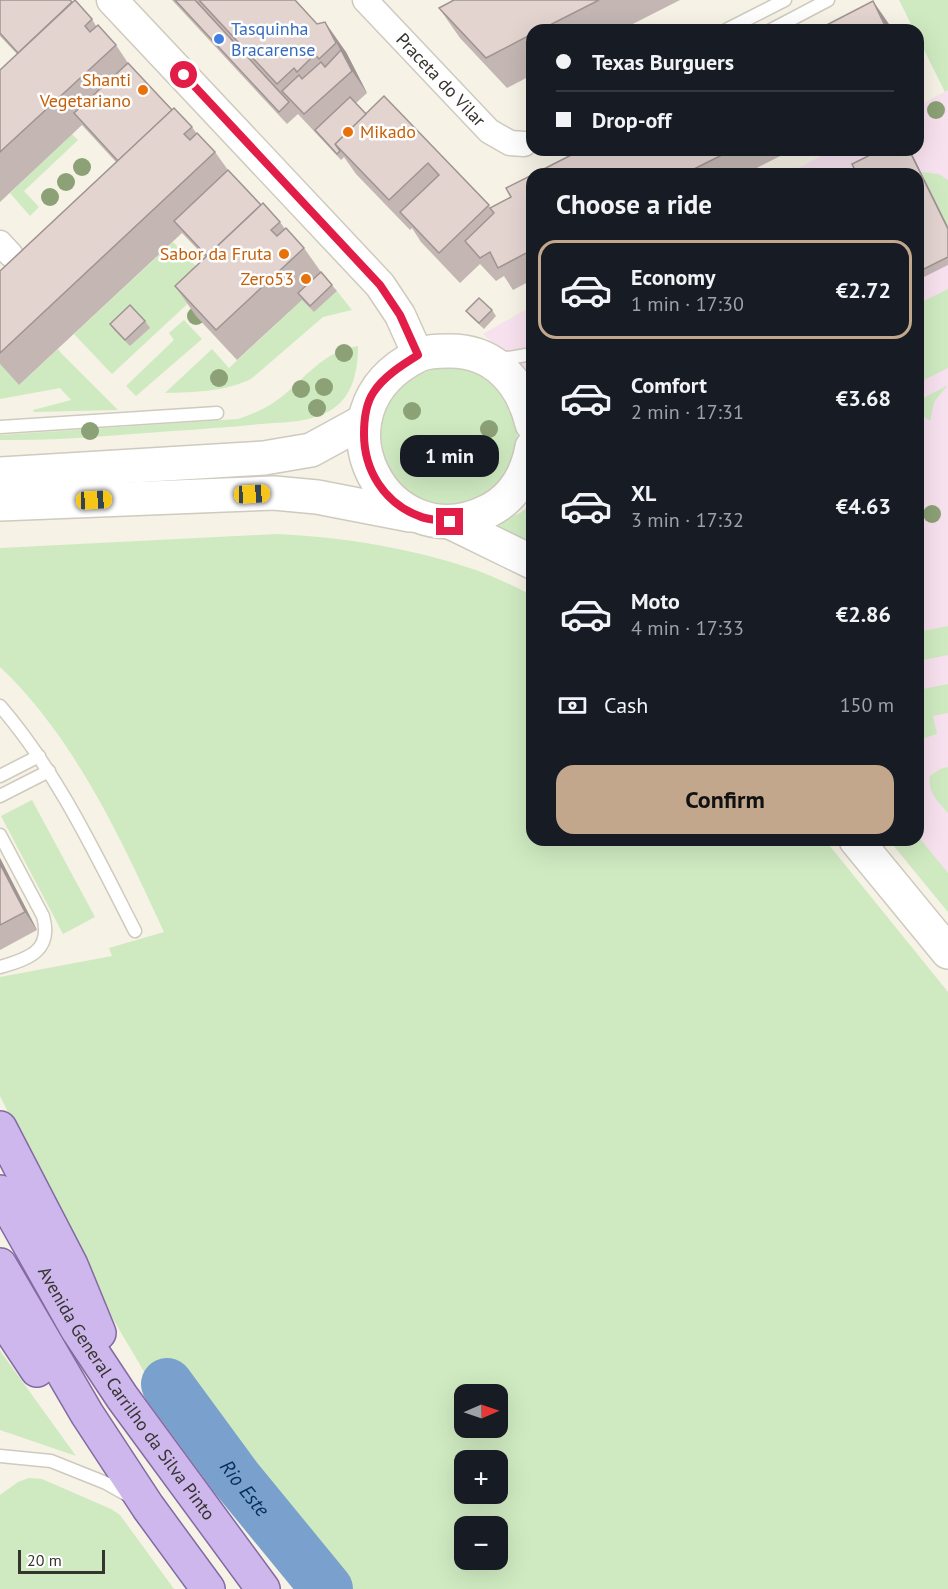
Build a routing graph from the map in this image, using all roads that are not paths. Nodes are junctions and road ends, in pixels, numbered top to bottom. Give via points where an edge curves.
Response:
1 (112, 0) edge
2 (365, 0) edge
3 (785, 0) edge
4 (828, 0) edge
5 (738, 24) edge
6 (782, 24) edge
7 (526, 140) edge
8 (418, 355) junction
9 (526, 355) edge
10 (480, 356) junction
11 (526, 402) edge
12 (217, 412) dead end
13 (364, 421) junction
14 (0, 427) edge
15 (526, 471) edge
16 (0, 474) edge
17 (0, 504) edge
18 (435, 519) junction
19 (526, 559) edge
20 (0, 706) edge
21 (39, 756) junction
22 (49, 771) junction
23 (0, 776) edge
24 (0, 796) edge
25 (0, 835) edge
26 (861, 846) edge
27 (135, 931) dead end
28 (948, 952) edge
29 (0, 967) edge
30 (0, 1128) edge
31 (0, 1192) edge
32 (0, 1265) edge
33 (0, 1314) edge
34 (122, 1397) junction
35 (87, 1414) junction
36 (0, 1456) edge
37 (148, 1507) junction
38 (208, 1589) edge
39 (263, 1589) edge

1 - 8 street via 380,285 400,315
2 - 7 street, Praceta do Vilar via 489,131 510,143
3 - 5 lane
4 - 6 lane
8 - 10 main road via 457,351
8 - 13 main road via 395,370 372,394
9 - 10 lane
10 - 11 main road via 517,385
12 - 14 lane
13 - 16 main road via 311,450 264,458
13 - 18 main road via 364,450 374,477 392,500
15 - 18 main road via 516,489 475,518
17 - 18 main road via 274,493
18 - 19 main road
20 - 21 lane
21 - 22 lane
21 - 23 lane
22 - 24 lane
22 - 27 lane
25 - 29 lane via 46,927 41,947 34,954
26 - 28 main road
30 - 34 main road via 71,1265
31 - 34 main road, Avenida General Carrilho da Silva Pinto via 71,1319
32 - 35 main road, Avenida General Carrilho da Silva Pinto
33 - 35 main road via 43,1379
34 - 39 main road, Avenida General Carrilho da Silva Pinto
35 - 37 main road, Avenida General Carrilho da Silva Pinto
36 - 37 lane via 51,1461 106,1483
37 - 38 main road, Avenida General Carrilho da Silva Pinto

